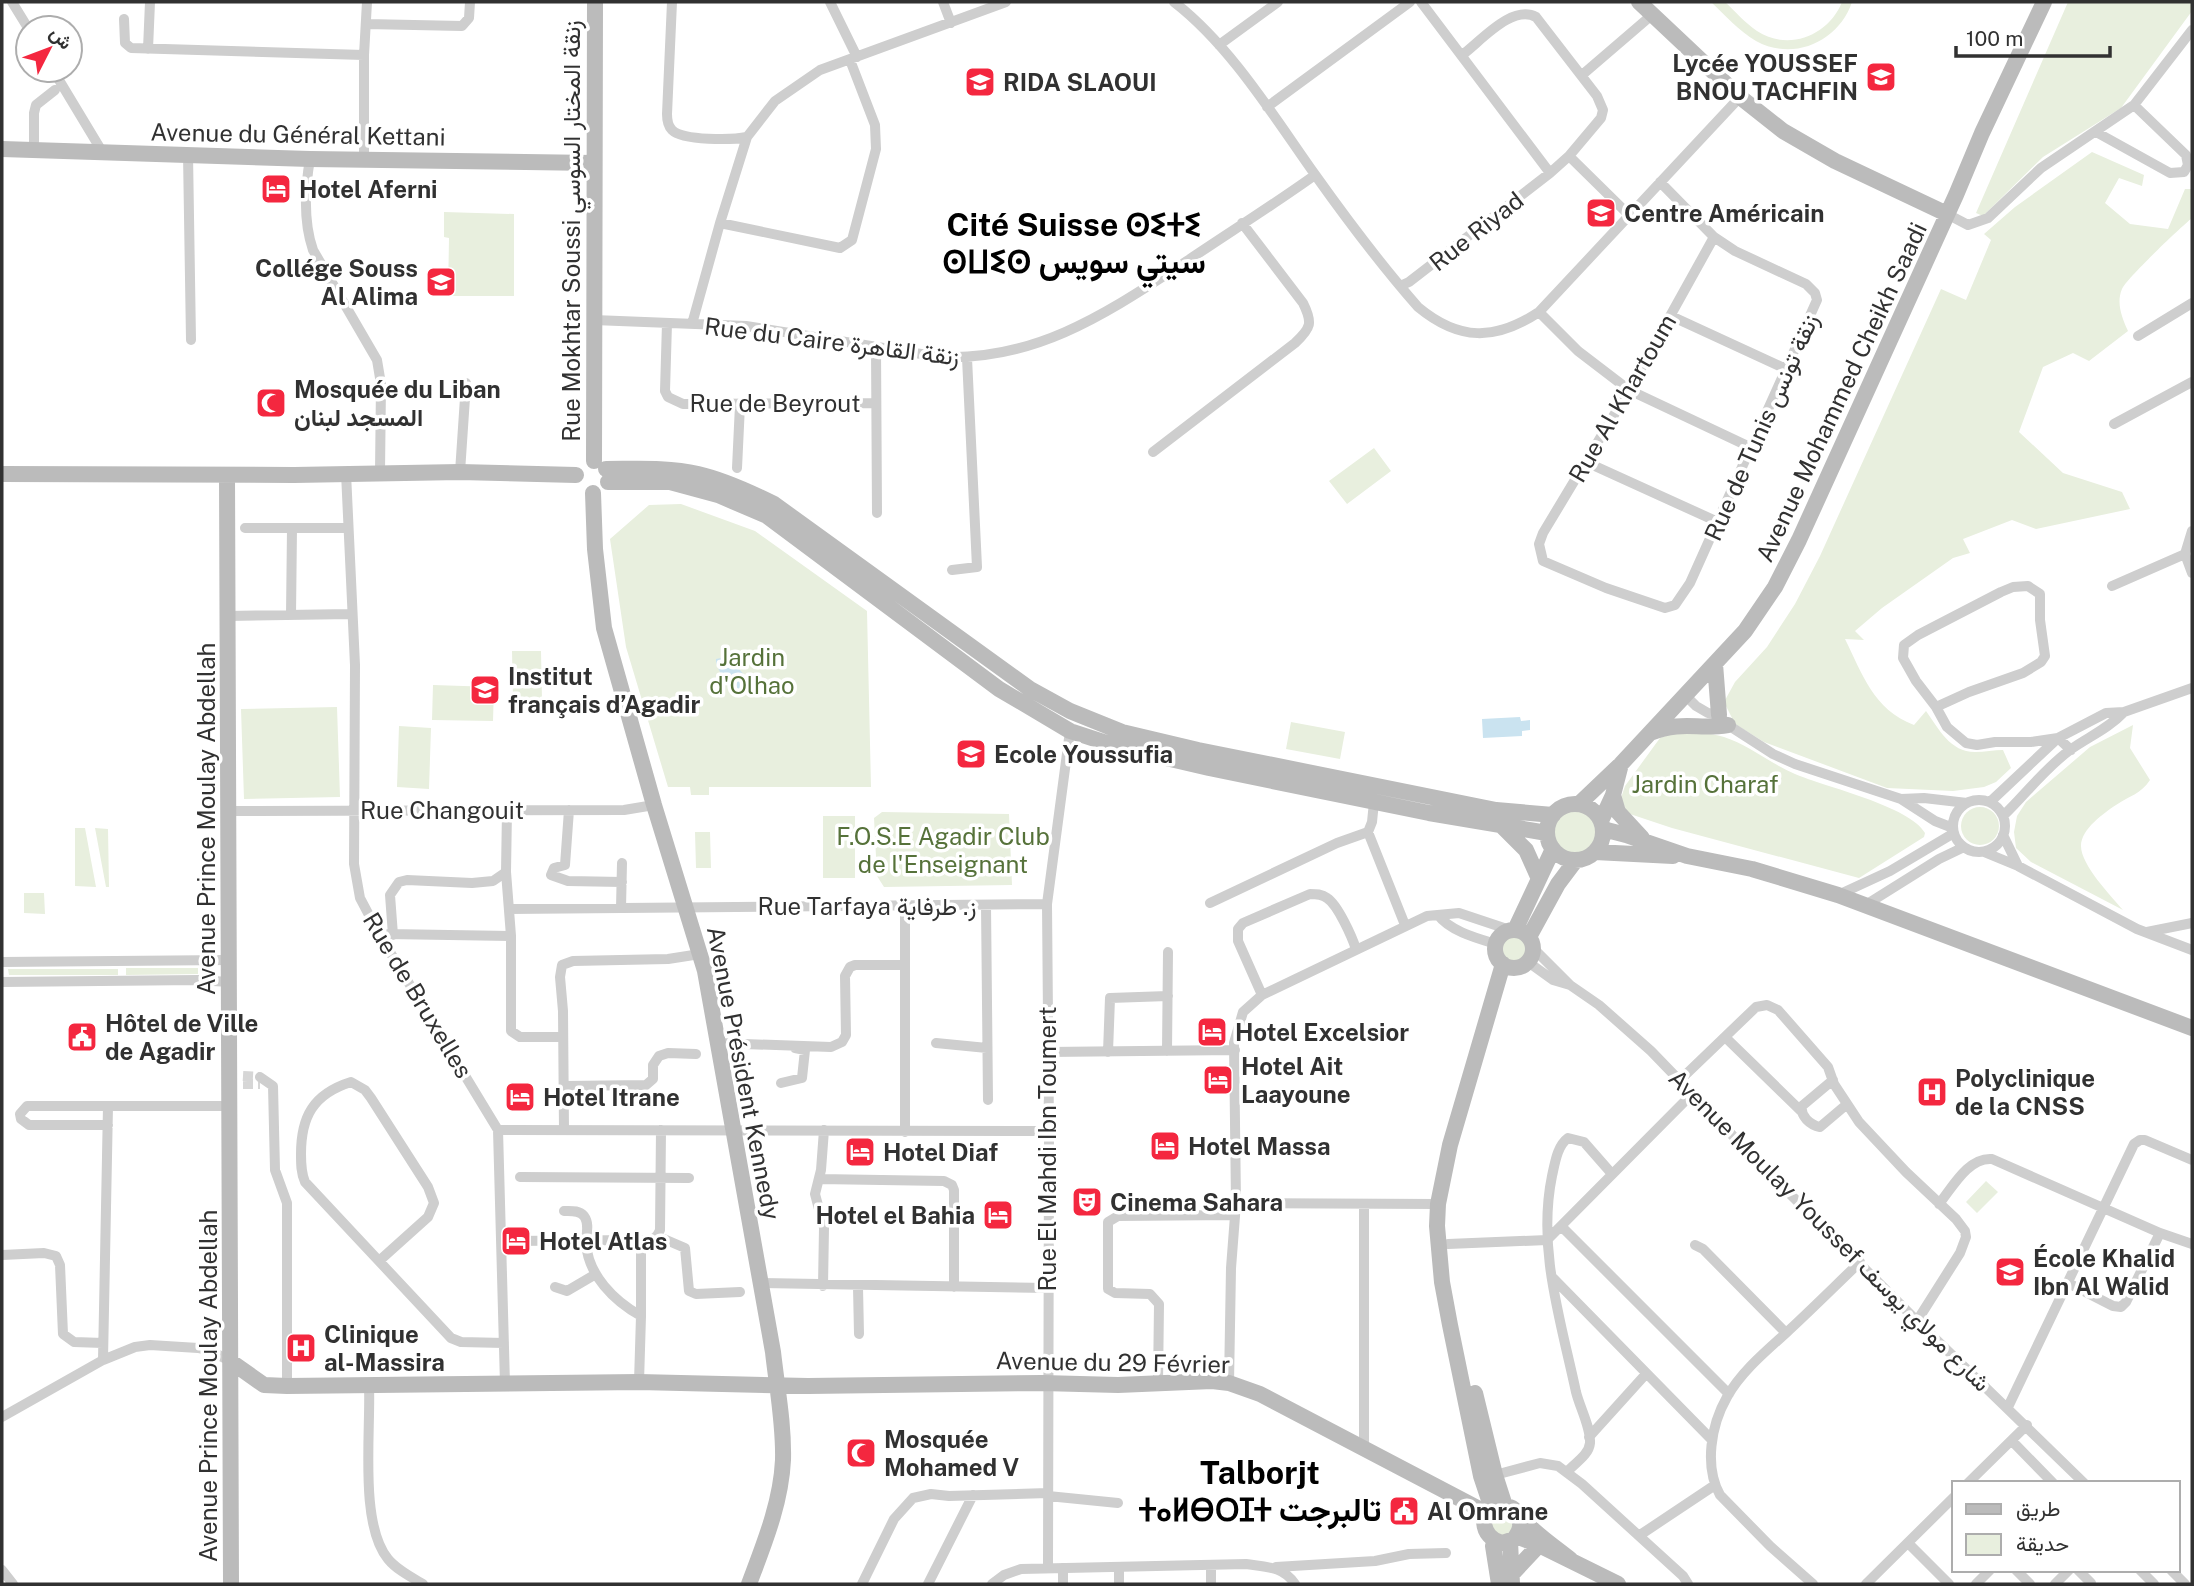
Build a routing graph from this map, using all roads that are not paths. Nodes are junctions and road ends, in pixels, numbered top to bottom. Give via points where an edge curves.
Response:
1 (150, 2) edge
2 (367, 2) edge
3 (470, 2) edge
4 (595, 2) edge
5 (672, 2) edge
6 (830, 2) edge
7 (943, 2) edge
8 (1006, 2) edge
9 (1174, 2) edge
10 (1278, 2) edge
11 (1410, 2) edge
12 (1422, 2) edge
13 (1639, 2) edge
14 (2044, 2) edge
15 (1653, 14) junction
16 (124, 19) dead end
17 (951, 23) junction
18 (366, 24) junction
19 (2192, 30) edge
20 (1219, 45) junction
21 (148, 49) junction
22 (364, 55) junction
23 (1462, 55) junction
24 (854, 58) junction
25 (1582, 75) junction
26 (61, 84) edge
27 (55, 90) dead end
28 (1741, 97) junction
29 (2134, 105) junction
30 (1267, 107) junction
31 (2096, 132) junction
32 (747, 137) junction
33 (2, 149) edge
34 (34, 151) junction
35 (103, 153) junction
36 (188, 155) junction
37 (1569, 156) junction
38 (310, 159) junction
39 (364, 159) junction
40 (594, 163) junction
41 (2188, 172) edge
42 (1550, 173) junction
43 (1315, 175) junction
44 (1660, 182) junction
45 (1947, 214) junction
46 (1629, 215) junction
47 (720, 223) junction
48 (1242, 223) junction
49 (1714, 237) junction
50 (1400, 286) junction
51 (2192, 303) edge
52 (1539, 312) junction
53 (1671, 316) junction
54 (594, 320) junction
55 (667, 323) junction
56 (692, 324) junction
57 (2137, 336) dead end
58 (191, 340) dead end
59 (876, 348) junction
60 (967, 358) junction
61 (1786, 369) junction
62 (2192, 382) edge
63 (466, 383) dead end
64 (1629, 390) junction
65 (876, 403) junction
66 (740, 405) junction
67 (2114, 424) dead end
68 (1752, 448) junction
69 (1153, 452) dead end
70 (1586, 462) junction
71 (737, 468) dead end
72 (602, 471) junction
73 (380, 472) junction
74 (460, 472) junction
75 (346, 473) junction
76 (2, 474) edge
77 (227, 475) junction
78 (576, 475) junction
79 (593, 493) junction
80 (877, 513) dead end
81 (1718, 522) junction
82 (245, 528) dead end
83 (292, 528) junction
84 (348, 528) junction
85 (2192, 531) edge
86 (2185, 554) junction
87 (1543, 561) joint
88 (952, 570) dead end
89 (2192, 573) edge
90 (2112, 586) dead end
91 (351, 614) junction
92 (291, 615) junction
93 (228, 616) junction
94 (1715, 664) junction
95 (2192, 688) edge
96 (1685, 695) junction
97 (1936, 707) junction
98 (2124, 712) junction
99 (1723, 720) junction
100 (1070, 731) junction
101 (1648, 734) junction
102 (2058, 738) junction
103 (2071, 750) junction
104 (1622, 764) junction
105 (1613, 795) junction
106 (1902, 799) junction
107 (1374, 802) junction
108 (1580, 803) junction
109 (1967, 803) junction
110 (1990, 803) junction
111 (654, 805) junction
112 (355, 809) junction
113 (507, 810) junction
114 (569, 810) junction
115 (229, 811) junction
116 (1553, 815) junction
117 (2003, 816) junction
118 (1602, 825) junction
119 (1503, 827) junction
120 (1954, 830) junction
121 (1368, 832) junction
122 (1547, 833) junction
123 (2003, 835) junction
124 (1646, 842) junction
125 (1964, 847) junction
126 (1553, 849) junction
127 (1595, 852) junction
128 (1984, 852) junction
129 (1687, 856) junction
130 (1576, 860) junction
131 (622, 863) dead end
132 (2018, 866) junction
133 (506, 872) junction
134 (1539, 879) junction
135 (622, 882) junction
136 (1838, 895) junction
137 (1210, 903) dead end
138 (1047, 904) junction
139 (986, 905) junction
140 (905, 906) junction
141 (1864, 906) junction
142 (687, 907) junction
143 (621, 908) junction
144 (509, 909) junction
145 (1438, 915) junction
146 (2192, 923) edge
147 (1405, 925) junction
148 (2147, 932) junction
149 (379, 934) junction
150 (393, 934) junction
151 (511, 936) junction
152 (1496, 944) joint
153 (1519, 948) junction
154 (1356, 949) junction
155 (2192, 950) edge
156 (1168, 952) dead end
157 (701, 954) junction
158 (229, 960) junction
159 (2, 962) edge
160 (905, 965) junction
161 (2, 982) edge
162 (229, 982) junction
163 (1262, 995) junction
164 (1168, 996) junction
165 (2192, 1028) edge
166 (562, 1037) junction
167 (1725, 1037) junction
168 (936, 1043) dead end
169 (718, 1046) junction
170 (987, 1048) junction
171 (1235, 1050) junction
172 (1167, 1051) junction
173 (1048, 1052) junction
174 (1108, 1052) junction
175 (696, 1054) dead end
176 (263, 1080) dead end
177 (1832, 1080) junction
178 (1679, 1081) junction
179 (781, 1083) dead end
180 (564, 1086) junction
181 (1692, 1094) junction
182 (988, 1100) dead end
183 (1846, 1105) junction
184 (108, 1106) junction
185 (230, 1106) junction
186 (1801, 1111) junction
187 (108, 1125) junction
188 (498, 1130) junction
189 (564, 1130) junction
190 (661, 1130) junction
191 (734, 1130) junction
192 (824, 1130) junction
193 (1049, 1131) junction
194 (905, 1132) junction
195 (2192, 1160) edge
196 (1612, 1174) junction
197 (520, 1177) dead end
198 (659, 1177) junction
199 (689, 1178) dead end
200 (818, 1179) junction
201 (1364, 1204) junction
202 (1438, 1204) junction
203 (1939, 1204) junction
204 (1235, 1209) junction
205 (2103, 1209) junction
206 (564, 1211) dead end
207 (1561, 1226) junction
208 (2160, 1233) junction
209 (657, 1236) junction
210 (641, 1240) junction
211 (1547, 1240) junction
212 (502, 1241) junction
213 (586, 1241) junction
214 (1448, 1244) junction
215 (2192, 1244) edge
216 (1695, 1245) dead end
217 (2, 1255) edge
218 (379, 1261) junction
219 (1860, 1262) junction
220 (596, 1274) junction
221 (1551, 1276) junction
222 (762, 1283) junction
223 (2068, 1283) junction
224 (823, 1286) junction
225 (555, 1287) dead end
226 (858, 1287) junction
227 (954, 1287) junction
228 (1048, 1288) junction
229 (740, 1292) dead end
230 (640, 1316) junction
231 (1917, 1321) junction
232 (1786, 1333) junction
233 (859, 1334) dead end
234 (103, 1343) junction
235 (503, 1343) junction
236 (103, 1360) junction
237 (230, 1361) junction
238 (1645, 1375) junction
239 (639, 1382) junction
240 (1048, 1382) junction
241 (1229, 1382) junction
242 (1158, 1383) junction
243 (505, 1384) junction
244 (369, 1385) junction
245 (287, 1386) junction
246 (783, 1386) junction
247 (1729, 1394) junction
248 (2008, 1406) junction
249 (2, 1417) edge
250 (2027, 1425) junction
251 (1589, 1437) junction
252 (1712, 1440) junction
253 (2012, 1441) junction
254 (1364, 1449) junction
255 (1562, 1469) junction
256 (1488, 1476) junction
257 (1970, 1481) edge
258 (2051, 1481) edge
259 (2082, 1481) edge
260 (1715, 1485) junction
261 (1048, 1494) junction
262 (1455, 1494) junction
263 (973, 1495) junction
264 (1952, 1502) edge
265 (1118, 1503) dead end
266 (1500, 1510) junction
267 (1640, 1535) junction
268 (1507, 1540) junction
269 (1908, 1543) junction
270 (1539, 1545) junction
271 (1446, 1553) dead end
272 (1571, 1560) junction
273 (1211, 1566) junction
274 (1119, 1567) junction
275 (1276, 1567) junction
276 (1048, 1568) junction
277 (1063, 1568) junction
278 (2, 1570) edge
279 (1507, 1581) edge
280 (13, 1584) edge
281 (231, 1584) edge
282 (423, 1584) edge
283 (749, 1584) edge
284 (862, 1584) edge
285 (928, 1584) edge
286 (992, 1584) edge
287 (1063, 1584) edge
288 (1119, 1584) edge
289 (1211, 1584) edge
290 (1295, 1584) edge
291 (1618, 1584) edge
292 (1688, 1584) edge
293 (1813, 1584) edge
294 (1868, 1584) edge
295 (1949, 1584) edge

1 - 21 street
2 - 18 street
3 - 18 street via 463,26
4 - 40 street, Rue Mokhtar Soussi زنقة المختار السوسي
5 - 32 street via 667,123 679,135
6 - 24 street
7 - 17 street
8 - 17 street
9 - 20 street
10 - 20 street
11 - 30 street
12 - 23 street
13 - 15 street
14 - 45 street, Avenue Mohammed Cheikh Saadi
15 - 25 street
15 - 28 street
16 - 21 street via 127,47
17 - 24 street
18 - 22 street
19 - 29 street
20 - 30 street
21 - 22 street
22 - 39 street
23 - 25 street via 1509,19 1528,13
23 - 42 street
24 - 32 street via 793,87 775,101
24 - 47 street via 875,125 876,149 852,240 840,248
25 - 37 street, Rue Riyad via 1598,96 1603,115
26 - 35 street
27 - 34 street via 36,104
28 - 44 street
28 - 45 street via 1813,149
29 - 31 street
29 - 41 street via 2186,155
30 - 43 street
31 - 41 street via 2169,173
31 - 45 street via 2040,168 1982,222 1968,225
32 - 47 street
33 - 34 street, Avenue du Général Kettani
34 - 35 street, Avenue du Général Kettani
35 - 36 street, Avenue du Général Kettani
36 - 38 street, Avenue du Général Kettani
36 - 58 street
37 - 42 street, Rue Riyad
37 - 46 street
38 - 39 street, Avenue du Général Kettani
38 - 73 street via 307,233 377,360
39 - 40 street, Avenue du Général Kettani
40 - 54 street, Rue Mokhtar Soussi زنقة المختار السوسي
42 - 50 street, Rue Riyad
43 - 48 street, Rue du Caire زنقة القاهرة
43 - 50 street
44 - 46 street
44 - 49 street, Rue de Tunis زنقة تونس
45 - 94 street, Avenue Mohammed Cheikh Saadi via 1775,587
46 - 52 street
47 - 56 street
48 - 60 street, Rue du Caire زنقة القاهرة via 1083,326 1031,346
48 - 69 street via 1303,303 1310,324 1294,342
49 - 53 street, Rue Al Khartoum
49 - 61 street, Rue de Tunis زنقة تونس via 1806,284 1815,293 1814,310
50 - 52 street via 1418,307 1450,329 1472,333 1499,330
51 - 57 street
52 - 64 street via 1578,351
53 - 61 street
53 - 64 street, Rue Al Khartoum
54 - 55 street, Rue du Caire زنقة القاهرة
54 - 72 street, Rue Mokhtar Soussi زنقة المختار السوسي
55 - 56 street, Rue du Caire زنقة القاهرة
55 - 66 street, Rue de Beyrout via 664,383 668,397 683,404
56 - 59 street, Rue du Caire زنقة القاهرة via 746,326
59 - 60 street, Rue du Caire زنقة القاهرة
59 - 65 street, Rue de Beyrout
60 - 88 street via 976,567
61 - 68 street, Rue de Tunis زنقة تونس
62 - 67 street
63 - 74 street
64 - 68 street
64 - 70 street, Rue Al Khartoum
65 - 66 street, Rue de Beyrout
65 - 80 street, Rue de Beyrout
66 - 71 street
68 - 81 street, Rue de Tunis زنقة تونس
70 - 81 street
70 - 87 street, Rue Al Khartoum via 1543,533 1539,544
72 - 78 street via 586,463
72 - 79 street via 604,488
72 - 100 street via 718,495 767,516 999,689
72 - 116 street via 651,469 698,474 774,504 1030,689 1122,732 1470,804
73 - 74 street
73 - 75 street
74 - 78 street
75 - 77 street
75 - 84 street, Rue de Bruxelles
76 - 77 street
77 - 93 street, Avenue Prince Moulay Abdellah
78 - 79 street via 579,486
79 - 111 street, Avenue Président Kennedy via 604,628
81 - 87 street, Rue de Tunis زنقة تونس via 1690,583 1670,607 1606,588
82 - 83 street
83 - 84 street
83 - 92 street
84 - 91 street, Rue de Bruxelles
85 - 86 street
86 - 89 street
86 - 90 street
91 - 92 street
91 - 112 street, Rue de Bruxelles
92 - 93 street
93 - 115 street, Avenue Prince Moulay Abdellah
94 - 96 street, Avenue Mohammed Cheikh Saadi
94 - 99 street
95 - 98 street
96 - 99 street
96 - 101 street, Avenue Mohammed Cheikh Saadi
97 - 97 street via 2041,662 2045,656 2040,594 2035,589 2025,586 2001,592 1904,645 1903,658
97 - 102 street via 1947,727 1966,743
98 - 102 street via 2106,713
98 - 103 street
99 - 101 street via 1715,727 1681,724
99 - 106 street via 1795,764
100 - 107 street via 1119,747
100 - 138 street, Rue El Mahdi Ibn Toumert
101 - 104 street, Avenue Mohammed Cheikh Saadi
102 - 103 street
102 - 110 street
103 - 117 street
104 - 105 street, Avenue Mohammed Cheikh Saadi
104 - 108 street, Avenue Mohammed Cheikh Saadi
105 - 118 street, Avenue Mohammed Cheikh Saadi
105 - 124 street via 1618,812
106 - 109 street
106 - 120 street
107 - 119 street
107 - 121 street
108 - 116 street via 1565,805
108 - 118 street via 1591,808
109 - 110 street
109 - 120 street via 1955,818
110 - 117 street
111 - 114 street, Rue Changouit
111 - 142 street, Avenue Président Kennedy
112 - 113 street, Rue Changouit
112 - 115 street, Rue Changouit
112 - 149 street, Rue de Bruxelles via 357,883
113 - 114 street, Rue Changouit
113 - 133 street
114 - 135 street via 565,865 554,868 551,876 568,881
115 - 158 street, Avenue Prince Moulay Abdellah
116 - 122 street
117 - 123 street
118 - 124 street
118 - 127 street via 1602,841
119 - 122 street
119 - 134 street via 1526,850
120 - 125 street
120 - 136 street via 1890,870
121 - 137 street
121 - 147 street
122 - 126 street
123 - 128 street
123 - 132 street
124 - 129 street
125 - 128 street
125 - 141 street
126 - 130 street
126 - 134 street
127 - 129 street
127 - 130 street
128 - 132 street
129 - 136 street via 1752,869
130 - 153 street
131 - 135 street
132 - 148 street
133 - 144 street
133 - 150 street via 493,881 399,882 390,895
134 - 153 street
135 - 143 street
136 - 141 street
138 - 139 street, Rue Tarfaya ز. طرفاية
138 - 173 street, Rue El Mahdi Ibn Toumert
139 - 140 street, Rue Tarfaya ز. طرفاية
139 - 170 street
140 - 142 street, Rue Tarfaya ز. طرفاية
140 - 160 street
141 - 165 street
142 - 143 street, Rue Tarfaya ز. طرفاية
142 - 157 street, Avenue Président Kennedy
143 - 144 street, Rue Tarfaya ز. طرفاية
144 - 151 street
145 - 147 street
145 - 152 street via 1451,926
145 - 153 street, Avenue Moulay Youssef شارع مولاي يوسف via 1459,913
146 - 148 street
147 - 154 street
148 - 155 street
149 - 150 street
149 - 188 street, Rue de Bruxelles
150 - 151 street
151 - 166 street via 511,1031 520,1037
152 - 153 street via 1496,955
153 - 178 street, Avenue Moulay Youssef شارع مولاي يوسف via 1553,980 1570,985 1629,1030
153 - 202 street via 1450,1145
153 - 214 street via 1454,1171
154 - 163 street
154 - 163 street via 1331,900 1318,894 1243,923 1238,941
156 - 164 street
157 - 166 street via 564,963 560,977
157 - 169 street, Avenue Président Kennedy
158 - 159 street
158 - 162 street, Avenue Prince Moulay Abdellah
160 - 169 street via 855,965 847,970 846,1035 837,1045
160 - 194 street
161 - 162 street
162 - 185 street, Avenue Prince Moulay Abdellah via 236,1080
163 - 171 street via 1243,1012
164 - 172 street
164 - 174 street via 1110,998
166 - 180 street
167 - 177 street via 1756,1007 1772,1006 1828,1067
167 - 178 street
167 - 186 street
168 - 170 street
169 - 179 street via 805,1050 802,1078
169 - 191 street, Avenue Président Kennedy
170 - 182 street
171 - 172 street
171 - 204 street
172 - 174 street
173 - 174 street
173 - 193 street, Rue El Mahdi Ibn Toumert
175 - 180 street via 661,1054 654,1061 653,1079 646,1085
176 - 245 street via 273,1086 275,1170 287,1203
177 - 183 street
177 - 186 street via 1808,1099
178 - 181 street, Avenue Moulay Youssef شارع مولاي يوسف
180 - 189 street
181 - 196 street
181 - 219 street, Avenue Moulay Youssef شارع مولاي يوسف
183 - 186 street via 1819,1127
183 - 203 street
184 - 185 street
184 - 187 street
184 - 187 street via 27,1107 20,1114 29,1125
185 - 237 street, Avenue Prince Moulay Abdellah
187 - 234 street
188 - 189 street
188 - 212 street, Rue de Bruxelles
189 - 190 street
190 - 191 street
190 - 198 street
191 - 192 street
191 - 222 street, Avenue Président Kennedy
192 - 194 street
192 - 200 street
193 - 194 street
193 - 228 street, Rue El Mahdi Ibn Toumert
195 - 205 street via 2155,1142 2140,1140
196 - 207 street
196 - 211 street via 1584,1142 1573,1137 1564,1141 1550,1187
197 - 198 street
198 - 199 street
198 - 209 street
200 - 224 street via 816,1194 824,1228
200 - 227 street via 944,1181 952,1185
201 - 202 street
201 - 204 street
201 - 254 street
202 - 256 street via 1442,1282
203 - 205 street via 1970,1166 1986,1158
203 - 231 street via 1962,1226 1966,1237
204 - 241 street
204 - 242 street via 1118,1216 1108,1222 1108,1289 1150,1294 1159,1304
205 - 208 street
205 - 223 street
206 - 213 street via 583,1215
207 - 211 street
207 - 247 street
208 - 215 street
208 - 223 street via 2120,1307
209 - 210 street
209 - 229 street via 685,1248 689,1292
210 - 213 street
210 - 230 street
211 - 214 street
211 - 221 street
212 - 213 street
212 - 235 street, Rue de Bruxelles
213 - 220 street
214 - 256 street
216 - 232 street
217 - 234 street via 56,1256 63,1334 74,1342
218 - 218 street via 428,1217 434,1203 371,1098 351,1082 336,1088 305,1117 302,1175
218 - 235 street via 451,1338
219 - 231 street, Avenue Moulay Youssef شارع مولاي يوسف
219 - 232 street
220 - 225 street via 567,1291
220 - 230 street via 622,1305
221 - 238 street
221 - 251 street
222 - 224 street
222 - 246 street, Avenue Président Kennedy
223 - 248 street
224 - 226 street
226 - 227 street
226 - 233 street
227 - 228 street
228 - 240 street, Rue El Mahdi Ibn Toumert
230 - 239 street
231 - 248 street, Avenue Moulay Youssef شارع مولاي يوسف
232 - 247 street
234 - 236 street
235 - 243 street, Rue de Bruxelles
236 - 237 street via 150,1345 198,1348
236 - 249 street
237 - 245 street via 264,1385
237 - 281 street, Avenue Prince Moulay Abdellah
238 - 251 street
238 - 252 street
239 - 243 street
239 - 246 street, Avenue du 29 Février
240 - 242 street, Avenue du 29 Février
240 - 246 street, Avenue du 29 Février
240 - 261 street, Rue El Mahdi Ibn Toumert
241 - 242 street, Avenue du 29 Février
241 - 254 street, Avenue du 29 Février
243 - 244 street
244 - 245 street
244 - 282 street via 374,1533 389,1560
246 - 283 street, Avenue Président Kennedy via 783,1461 772,1521
247 - 252 street
248 - 250 street, Avenue Moulay Youssef شارع مولاي يوسف
250 - 253 street
250 - 259 street, Avenue Moulay Youssef شارع مولاي يوسف
251 - 255 street via 1589,1450
252 - 260 street
253 - 257 street
253 - 258 street
254 - 262 street, Avenue du 29 Février
255 - 256 street via 1540,1463
255 - 267 street
256 - 262 street
256 - 266 street
260 - 267 street
260 - 293 street via 1733,1510
261 - 263 street
261 - 265 street
261 - 276 street, Rue El Mahdi Ibn Toumert
262 - 266 street, Avenue du 29 Février
263 - 284 street via 932,1494 908,1501 894,1519
263 - 285 street
264 - 269 street
266 - 268 street via 1520,1521
266 - 268 street via 1484,1521 1484,1529
266 - 272 street, Avenue du 29 Février
267 - 292 street
268 - 270 street
268 - 279 street
269 - 294 street
269 - 295 street
270 - 272 street
270 - 279 street
271 - 275 street
272 - 291 street
273 - 274 street
273 - 275 street
273 - 289 street
274 - 277 street
274 - 288 street
275 - 290 street
276 - 277 street
276 - 286 street via 1013,1571
277 - 287 street
278 - 280 street

